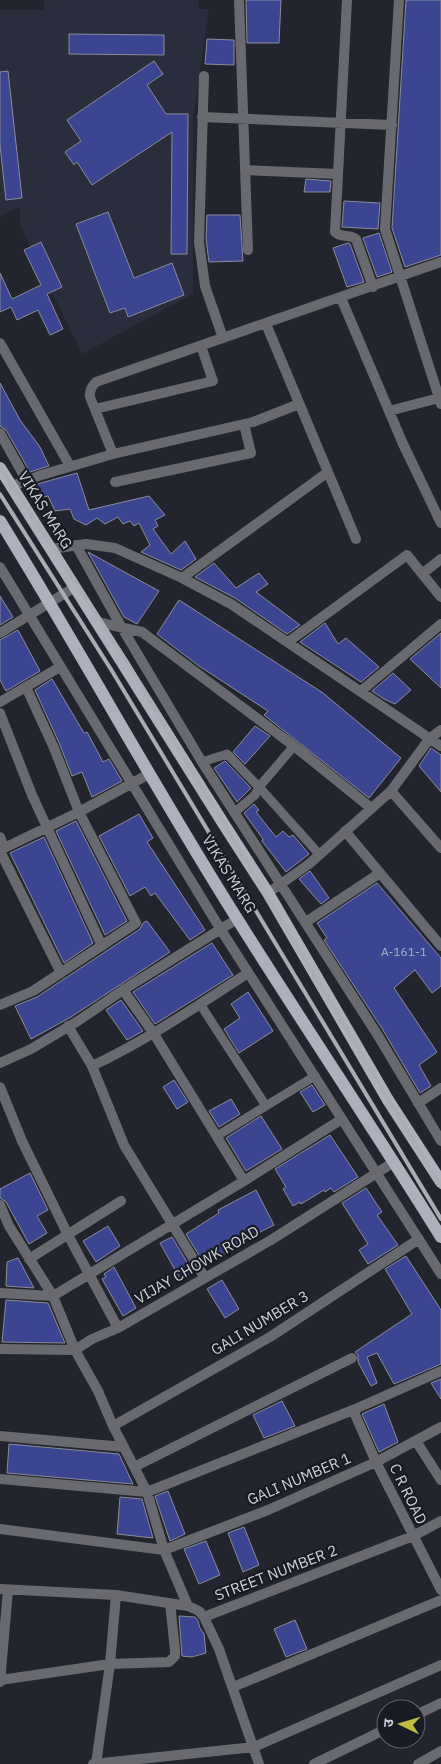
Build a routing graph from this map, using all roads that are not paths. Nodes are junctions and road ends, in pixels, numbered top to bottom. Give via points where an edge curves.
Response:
1 (239, 0) edge
2 (347, 0) edge
3 (398, 0) edge
4 (204, 76) dead end
5 (202, 117) junction
6 (243, 119) junction
7 (341, 122) junction
8 (392, 125) junction
9 (245, 170) junction
10 (338, 174) junction
11 (248, 250) dead end
12 (441, 262) edge
13 (401, 277) junction
14 (373, 287) junction
15 (341, 298) junction
16 (266, 324) junction
17 (224, 338) junction
18 (0, 343) edge
19 (200, 346) junction
20 (440, 401) edge
21 (299, 404) junction
22 (95, 409) junction
23 (390, 411) junction
24 (244, 424) junction
25 (0, 433) edge
26 (113, 454) junction
27 (70, 466) junction
28 (0, 468) edge
29 (328, 472) junction
30 (27, 481) junction
31 (115, 482) dead end
32 (11, 486) junction
33 (0, 521) edge
34 (441, 523) edge
35 (356, 539) dead end
36 (81, 544) junction
37 (51, 549) junction
38 (441, 558) edge
39 (0, 567) edge
40 (422, 574) junction
41 (182, 578) junction
42 (74, 587) junction
43 (441, 596) edge
44 (50, 602) junction
45 (30, 615) junction
46 (98, 622) junction
47 (441, 624) edge
48 (122, 628) junction
49 (0, 633) edge
50 (288, 642) junction
51 (60, 667) junction
52 (26, 687) junction
53 (361, 691) junction
54 (0, 702) edge
55 (0, 712) edge
56 (441, 730) edge
57 (430, 738) junction
58 (294, 746) junction
59 (441, 746) edge
60 (202, 762) junction
61 (149, 774) junction
62 (132, 783) junction
63 (260, 787) junction
64 (391, 791) junction
65 (371, 808) junction
66 (80, 812) junction
67 (234, 813) junction
68 (47, 827) junction
69 (345, 830) junction
70 (1, 846) edge
71 (441, 848) edge
72 (319, 854) junction
73 (380, 873) junction
74 (281, 884) junction
75 (268, 893) junction
76 (237, 919) junction
77 (306, 922) junction
78 (221, 930) junction
79 (102, 946) junction
80 (441, 946) edge
81 (61, 973) junction
82 (248, 973) junction
83 (123, 990) junction
84 (200, 1004) junction
85 (0, 1005) edge
86 (68, 1026) junction
87 (154, 1034) junction
88 (0, 1063) edge
89 (92, 1066) junction
90 (315, 1076) junction
91 (0, 1088) edge
92 (441, 1088) edge
93 (418, 1102) junction
94 (266, 1106) junction
95 (342, 1118) junction
96 (217, 1136) junction
97 (441, 1141) edge
98 (394, 1162) junction
99 (377, 1173) junction
100 (244, 1181) junction
101 (441, 1182) edge
102 (122, 1201) dead end
103 (0, 1205) edge
104 (173, 1224) junction
105 (5, 1226) edge
106 (68, 1235) junction
107 (441, 1237) edge
108 (419, 1239) junction
109 (29, 1259) junction
110 (441, 1274) edge
111 (90, 1275) junction
112 (205, 1278) junction
113 (0, 1293) edge
114 (53, 1296) junction
115 (118, 1328) junction
116 (0, 1349) edge
117 (75, 1350) junction
118 (352, 1358) dead end
119 (441, 1371) edge
120 (353, 1410) junction
121 (113, 1426) junction
122 (441, 1427) edge
123 (0, 1436) edge
124 (416, 1441) junction
125 (124, 1447) junction
126 (376, 1462) junction
127 (134, 1467) junction
128 (0, 1478) edge
129 (441, 1478) edge
130 (147, 1492) junction
131 (441, 1521) edge
132 (0, 1529) edge
133 (412, 1536) junction
134 (164, 1550) junction
135 (4, 1590) edge
136 (441, 1590) edge
137 (116, 1594) junction
138 (441, 1600) edge
139 (170, 1603) junction
140 (188, 1606) junction
141 (204, 1617) junction
142 (110, 1664) junction
143 (441, 1666) edge
144 (0, 1681) edge
145 (233, 1687) junction
146 (441, 1703) edge
147 (426, 1710) edge
148 (376, 1734) edge
149 (254, 1747) junction
150 (441, 1751) edge
151 (95, 1764) edge
152 (260, 1764) edge
153 (314, 1764) edge
154 (418, 1764) edge

1 - 6 street
2 - 7 street
3 - 8 street
4 - 5 street
5 - 6 street
5 - 17 street via 199,242 205,286
6 - 7 street
6 - 9 street
7 - 8 street
7 - 10 street
8 - 13 street via 385,229
9 - 10 street
9 - 11 street
10 - 14 street via 335,232 356,239
12 - 13 street
13 - 14 street
13 - 20 street
14 - 15 street
15 - 16 street
15 - 23 street
16 - 17 street
16 - 21 street
17 - 19 street
18 - 27 street
19 - 22 street via 96,382 89,392
19 - 22 street via 213,381
20 - 23 street
21 - 24 street
21 - 29 street
22 - 26 street
23 - 34 street
24 - 26 street
24 - 31 street via 251,453
25 - 30 street
26 - 27 street
27 - 30 street
28 - 32 main road, VIKAS MARG
29 - 35 street
29 - 41 street
30 - 32 street
32 - 37 main road, VIKAS MARG
33 - 44 main road, VIKAS MARG
36 - 37 street
36 - 41 street via 116,548
36 - 48 street
37 - 42 main road, VIKAS MARG
38 - 40 street
39 - 45 street
40 - 43 street
40 - 50 street via 406,555
41 - 50 street via 231,604
42 - 44 street
42 - 46 main road, VIKAS MARG
44 - 45 street
44 - 61 main road, VIKAS MARG
45 - 49 street
45 - 51 street
46 - 48 street
46 - 75 main road, VIKAS MARG
47 - 53 street
48 - 58 street via 142,632
48 - 60 street
50 - 53 street
51 - 52 street
51 - 62 street
52 - 54 street
52 - 66 street
53 - 57 street
55 - 68 street
56 - 57 street
57 - 59 street
57 - 64 street
58 - 63 lane
58 - 65 street
60 - 63 lane via 227,754
60 - 67 street
61 - 62 street
61 - 76 main road, VIKAS MARG
62 - 66 street
62 - 78 street
63 - 67 lane
63 - 72 lane
64 - 65 street
64 - 71 street
65 - 69 street
66 - 68 street
66 - 79 street via 136,923
67 - 74 street
68 - 70 street
68 - 79 street
69 - 72 street
69 - 73 street
70 - 81 street
72 - 74 street
73 - 77 street
73 - 80 street
74 - 75 street
74 - 77 street
75 - 101 main road, VIKAS MARG via 388,1100
76 - 78 street
76 - 98 main road, VIKAS MARG
77 - 93 street
78 - 82 street
78 - 83 street
79 - 81 street
81 - 85 street via 33,992
82 - 84 street
82 - 90 street
83 - 86 street
83 - 87 street
84 - 87 street
84 - 94 lane
86 - 88 street via 32,1049
86 - 89 street
87 - 89 street
87 - 96 street
89 - 104 street via 124,1145
90 - 94 lane
90 - 95 street
91 - 106 street
92 - 93 street
93 - 97 street
94 - 96 lane
95 - 99 street
95 - 100 street
96 - 100 street
98 - 99 street, VIJAY CHOWK ROAD
98 - 107 main road, VIKAS MARG
99 - 108 street
99 - 112 street, VIJAY CHOWK ROAD
100 - 104 street
102 - 106 street
103 - 105 street
104 - 111 street
104 - 112 street
105 - 109 street
106 - 109 street
106 - 111 street
108 - 110 street
108 - 121 street, GALI NUMBER 3 via 270,1338
109 - 114 street
111 - 114 street
111 - 115 street
112 - 115 street, VIJAY CHOWK ROAD
113 - 114 street
114 - 117 street
115 - 117 street, VIJAY CHOWK ROAD
116 - 117 street
117 - 121 street
118 - 127 street
119 - 120 street
120 - 126 street, C R ROAD
120 - 130 street
121 - 125 street
122 - 124 street, GALI NUMBER 1
123 - 125 street
124 - 126 street, GALI NUMBER 1
124 - 129 street
125 - 127 street
126 - 133 street, C R ROAD
126 - 134 street, GALI NUMBER 1 via 268,1510
127 - 130 street
128 - 130 street
130 - 134 street
131 - 133 street, STREET NUMBER 2
132 - 134 street
133 - 136 street, C R ROAD
133 - 141 street, STREET NUMBER 2
134 - 140 street
135 - 137 street, STREET NUMBER 2
135 - 144 street
137 - 139 street, STREET NUMBER 2
137 - 142 street
138 - 145 street
139 - 140 street, STREET NUMBER 2
139 - 142 street via 175,1650 172,1659
140 - 141 street, STREET NUMBER 2
141 - 145 street
142 - 144 street
142 - 151 street
143 - 149 street
145 - 149 street
146 - 147 street
148 - 153 street
149 - 151 street
149 - 152 street
150 - 154 street

